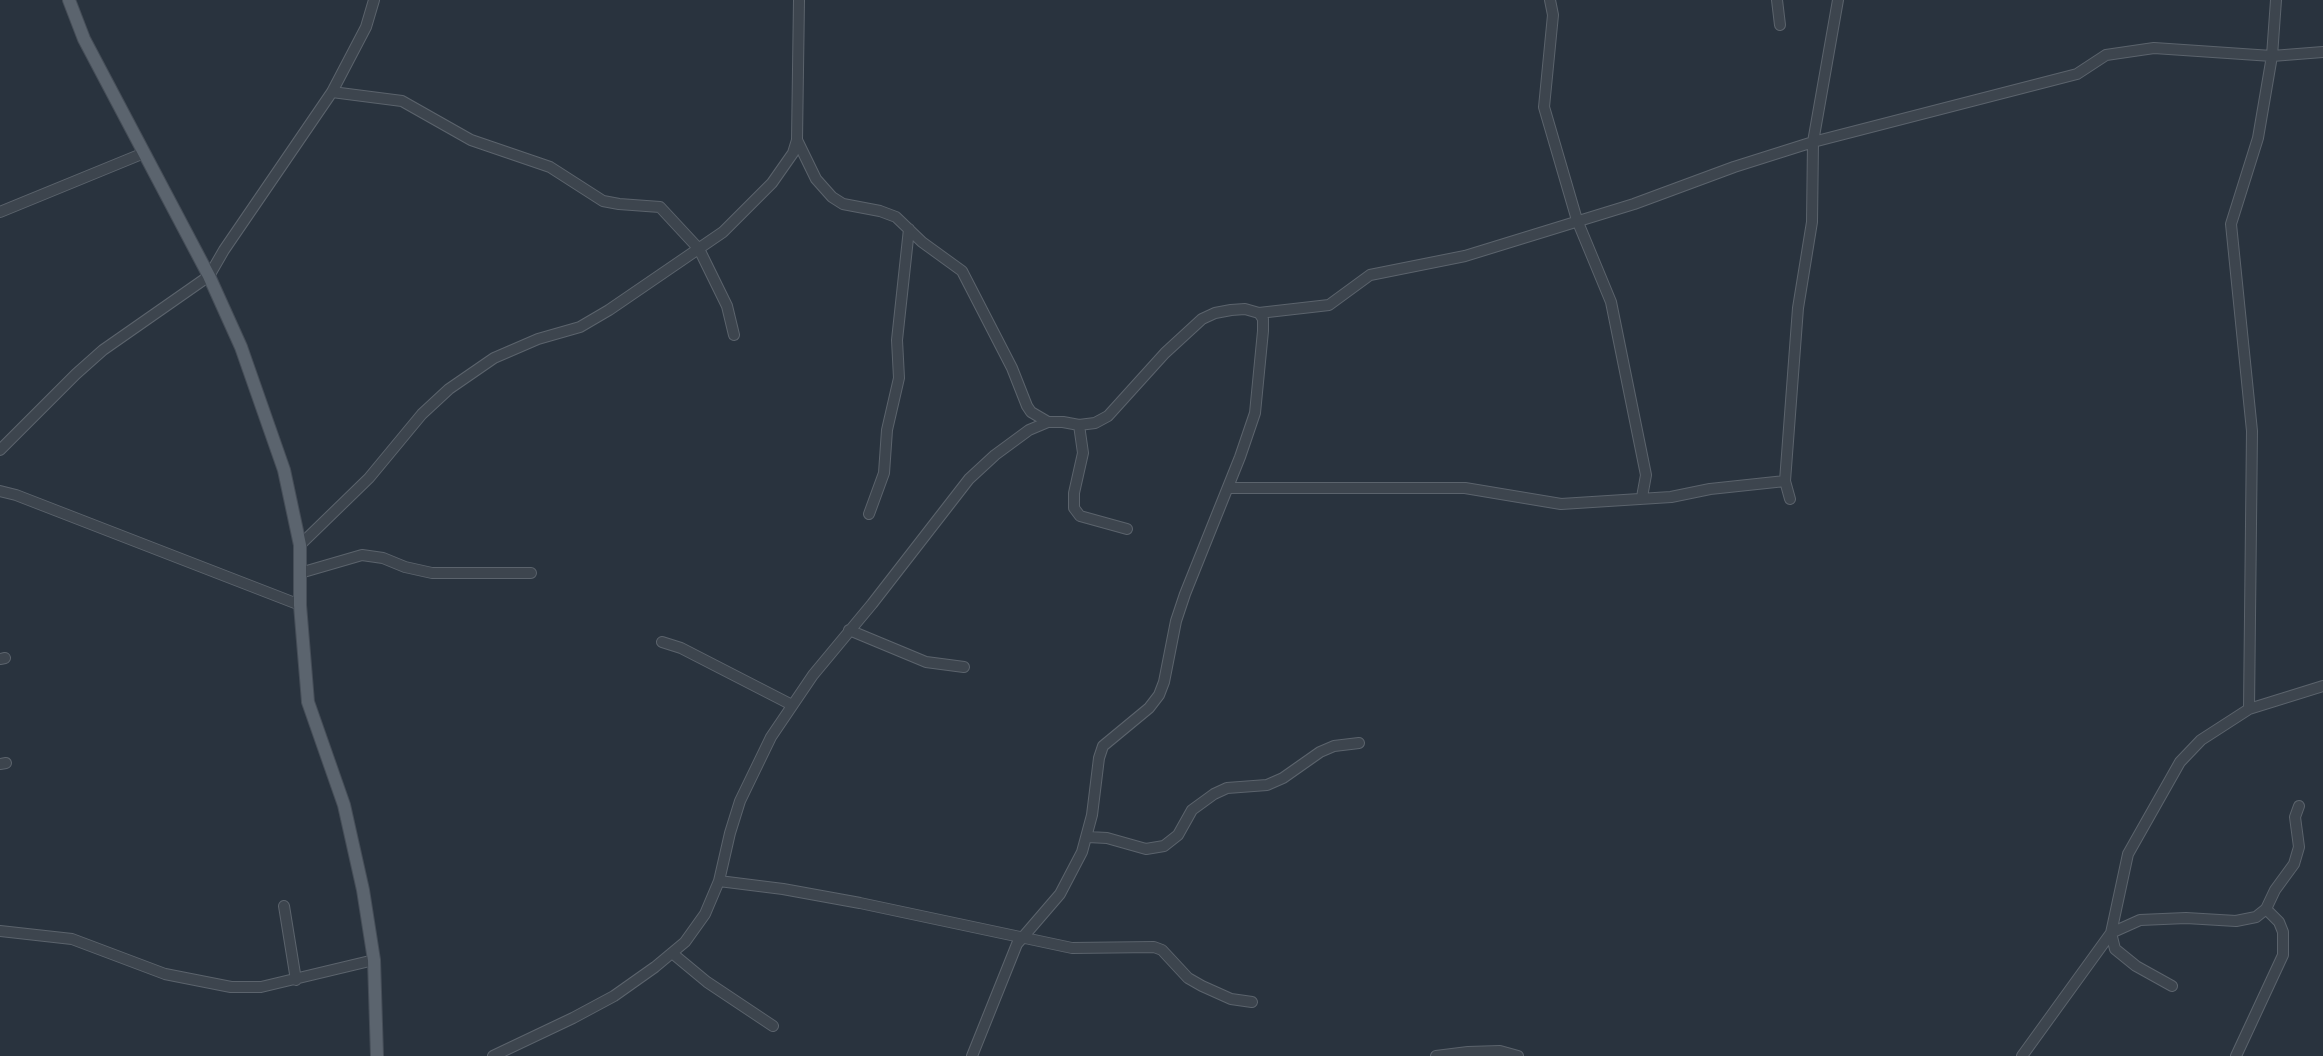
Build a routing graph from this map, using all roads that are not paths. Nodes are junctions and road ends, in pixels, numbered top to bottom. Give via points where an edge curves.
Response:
1 (69, 0) edge
2 (374, 0) edge
3 (799, 0) edge
4 (1550, 0) edge
5 (1777, 0) edge
6 (1838, 0) edge
7 (2276, 0) edge
8 (1780, 25) dead end
9 (2323, 52) edge
10 (2272, 56) junction
11 (332, 92) junction
12 (797, 140) junction
13 (1814, 142) junction
14 (144, 153) junction
15 (0, 212) edge
16 (1577, 220) junction
17 (909, 229) junction
18 (699, 249) junction
19 (209, 276) junction
20 (1259, 313) junction
21 (734, 335) dead end
22 (1048, 422) junction
23 (1079, 425) junction
24 (0, 450) edge
25 (1785, 481) junction
26 (1228, 488) junction
27 (0, 491) edge
28 (1642, 497) junction
29 (1790, 499) dead end
30 (869, 514) dead end
31 (1127, 529) dead end
32 (300, 545) junction
33 (300, 573) junction
34 (531, 573) dead end
35 (300, 605) junction
36 (849, 630) junction
37 (662, 642) dead end
38 (964, 667) dead end
39 (2323, 686) edge
40 (792, 705) junction
41 (2249, 709) junction
42 (1359, 743) dead end
43 (2299, 806) dead end
44 (1088, 837) junction
45 (718, 881) junction
46 (284, 906) dead end
47 (2266, 909) junction
48 (0, 931) edge
49 (2111, 933) junction
50 (1022, 937) junction
51 (672, 953) junction
52 (374, 960) junction
53 (296, 980) junction
54 (2172, 986) dead end
55 (1252, 1002) dead end
56 (773, 1026) dead end
57 (377, 1056) edge
58 (493, 1056) edge
59 (972, 1056) edge
60 (1436, 1056) edge
61 (1518, 1056) edge
62 (2022, 1056) edge
63 (2236, 1056) edge

1 - 14 main road via 84,38
2 - 11 street via 366,27
3 - 12 street
4 - 16 street via 1553,23 1544,108
5 - 8 street
6 - 13 street
7 - 10 street
9 - 10 street
10 - 13 street via 2154,48 2106,55 2077,74
10 - 41 street via 2258,138 2232,224 2252,431
11 - 18 street via 402,101 471,140 550,167 603,201 660,207
11 - 19 street
12 - 17 street via 812,173 832,197 843,204 880,211 896,217
12 - 18 street via 793,153 772,184 723,232
13 - 16 street via 1734,167 1634,204
13 - 25 street via 1812,222 1798,308
14 - 15 street
14 - 19 main road
16 - 20 street via 1465,256 1370,275 1329,305
16 - 28 street via 1611,302 1646,475
17 - 22 street via 922,242 962,271 1012,368 1027,406 1031,412
17 - 30 street via 897,340 899,378 887,430 884,472
18 - 21 street via 727,306
18 - 32 street via 591,322 512,349 494,358 455,385 430,405 369,478
19 - 24 street via 103,350
19 - 32 main road via 241,347 284,470
20 - 23 street via 1245,309 1231,310 1202,319 1169,348 1108,416 1095,423
20 - 26 street via 1263,319 1263,331 1255,413
22 - 23 street
22 - 36 street via 1029,430 995,455 969,479
23 - 31 street via 1083,453 1074,493 1074,508 1080,516
25 - 28 street via 1710,489 1671,497
25 - 29 street
26 - 28 street via 1465,488 1561,504
26 - 44 street via 1185,594 1159,695 1148,708 1103,746
27 - 35 street
32 - 33 main road
33 - 34 street via 362,555 383,558 405,567 432,573
33 - 35 main road
35 - 52 main road via 308,702 344,805 363,890
36 - 38 street via 926,662
36 - 40 street
37 - 40 street via 681,648 721,671
39 - 41 street
40 - 45 street via 771,737 740,801
41 - 49 street via 2201,740 2180,762 2128,854
42 - 44 street via 1334,746 1320,752 1283,778 1267,785 1227,788 1214,794 1192,810 1178,835 1164,846 1146,849 1107,838
43 - 47 street via 2295,818 2299,847 2294,864 2275,890
44 - 50 street via 1060,894
45 - 50 street via 790,890
45 - 51 street via 705,914 685,942
46 - 53 street
47 - 49 street via 2256,917 2236,921 2186,918 2140,920
47 - 63 street via 2279,922 2283,932 2283,954
48 - 53 street via 72,939 137,965 195,981 231,987 261,987
49 - 54 street via 2115,949 2136,966
49 - 62 street
50 - 55 street via 1072,948 1154,947 1162,950 1188,978 1202,986 1231,999
50 - 59 street via 1010,958
51 - 56 street via 707,982
51 - 58 street via 614,996
52 - 53 street
52 - 57 main road
60 - 61 street via 1500,1051

